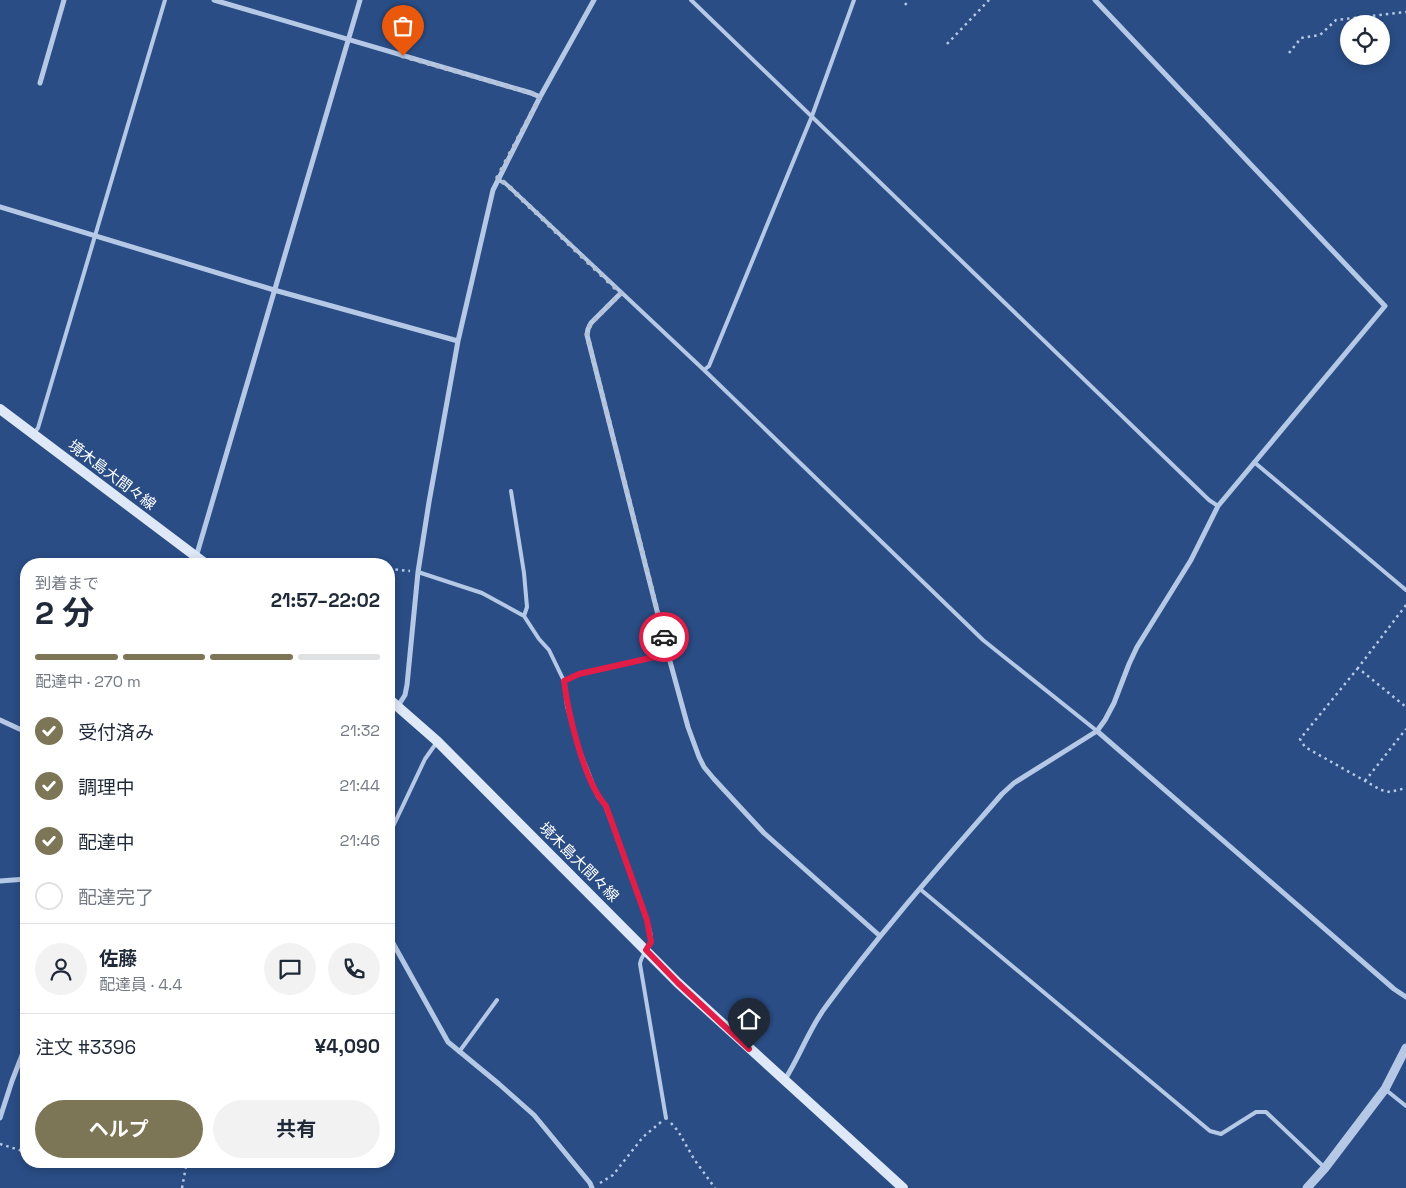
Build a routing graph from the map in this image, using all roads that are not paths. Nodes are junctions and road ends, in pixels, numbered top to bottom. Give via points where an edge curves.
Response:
1 (64, 0) edge
2 (165, 0) edge
3 (214, 0) edge
4 (360, 0) edge
5 (594, 0) edge
6 (691, 0) edge
7 (854, 0) edge
8 (1095, 0) edge
9 (348, 40) junction
10 (40, 83) dead end
11 (540, 97) junction
12 (812, 116) junction
13 (497, 179) junction
14 (0, 207) edge
15 (94, 236) junction
16 (274, 290) junction
17 (621, 293) junction
18 (458, 341) junction
19 (704, 370) junction
20 (0, 409) edge
21 (33, 434) junction
22 (1254, 462) junction
23 (511, 491) dead end
24 (1218, 506) junction
25 (192, 558) edge
26 (196, 558) edge
27 (418, 572) junction
28 (1406, 590) edge
29 (524, 616) junction
30 (668, 654) junction
31 (564, 681) junction
32 (395, 704) edge
33 (398, 706) junction
34 (0, 720) edge
35 (20, 729) edge
36 (1097, 731) junction
37 (437, 742) junction
38 (395, 822) edge
39 (20, 879) edge
40 (0, 881) edge
41 (920, 888) junction
42 (880, 936) junction
43 (395, 947) edge
44 (646, 950) junction
45 (1406, 997) edge
46 (497, 1000) dead end
47 (1406, 1048) edge
48 (459, 1052) junction
49 (20, 1061) edge
50 (784, 1081) junction
51 (1385, 1089) junction
52 (1406, 1106) edge
53 (0, 1118) edge
54 (666, 1118) road end
55 (1325, 1168) junction
56 (592, 1188) edge
57 (903, 1188) edge
58 (1307, 1188) edge

1 - 10 street
2 - 15 lane
3 - 9 street
4 - 9 street
5 - 11 street
6 - 12 lane
7 - 12 lane
8 - 22 street via 1385,306
9 - 11 street
9 - 16 street
11 - 13 street
12 - 19 lane via 709,366
12 - 24 lane
13 - 17 lane
13 - 18 street
14 - 15 street
15 - 16 street
15 - 21 lane via 38,428
16 - 18 street
16 - 26 street
17 - 19 lane
17 - 30 street via 591,323 587,335
18 - 27 street
19 - 36 lane via 983,640
20 - 21 main road, 境木島大間々線
21 - 25 main road, 境木島大間々線
22 - 24 street
22 - 28 lane
23 - 29 lane via 524,573
24 - 36 street via 1183,574 1137,648 1106,720
27 - 29 lane via 482,593
27 - 33 street via 407,685
29 - 31 lane via 549,650
30 - 31 lane via 579,674
30 - 42 street via 688,727 704,767 764,833
31 - 44 lane via 579,749 598,797 606,806 647,920 651,942
32 - 33 main road, 境木島大間々線
33 - 37 main road, 境木島大間々線
34 - 35 street
36 - 41 street via 1014,783
36 - 45 street
37 - 38 lane via 425,759
37 - 44 main road, 境木島大間々線
39 - 40 street
41 - 42 street
41 - 55 lane via 1210,1131 1222,1134 1256,1112 1266,1112
42 - 50 street via 825,1006
43 - 48 street via 440,1032
44 - 50 main road, 境木島大間々線
44 - 54 lane via 640,964
46 - 48 lane
47 - 51 street
48 - 56 street via 534,1116
49 - 53 street
50 - 57 main road, 境木島大間々線
51 - 52 lane
51 - 55 street
55 - 58 street

